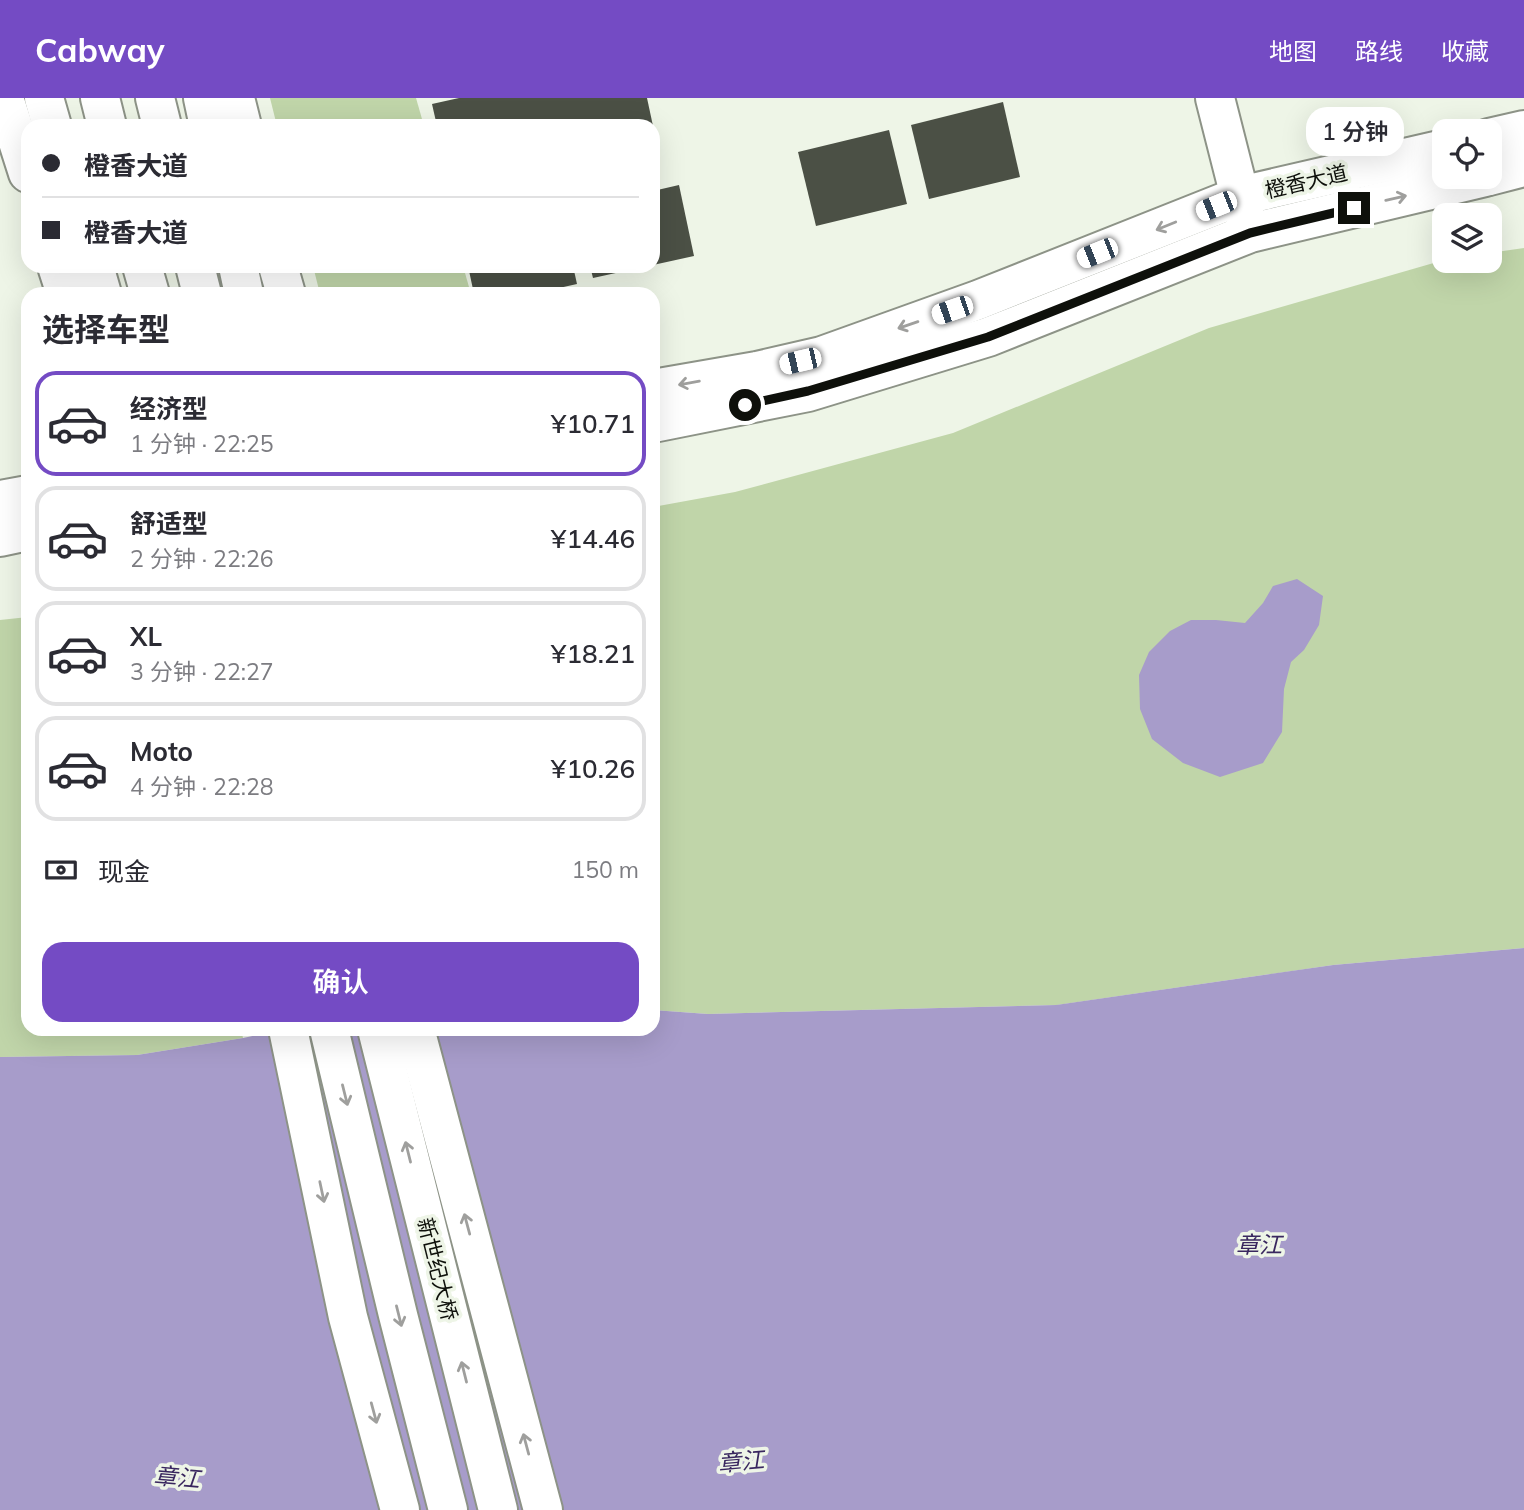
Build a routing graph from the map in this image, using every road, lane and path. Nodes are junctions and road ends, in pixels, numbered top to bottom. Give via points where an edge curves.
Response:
1 (4, 98) edge
2 (44, 98) edge
3 (100, 98) edge
4 (155, 98) edge
5 (203, 98) edge
6 (235, 98) edge
7 (1215, 98) edge
8 (50, 119) edge
9 (105, 119) edge
10 (160, 119) edge
11 (208, 119) edge
12 (240, 119) edge
13 (1524, 130) edge
14 (1502, 135) edge
15 (21, 151) edge
16 (1432, 152) edge
17 (1524, 167) edge
18 (1502, 172) edge
19 (1433, 189) edge
20 (1240, 196) junction
21 (1250, 233) junction
22 (660, 388) edge
23 (660, 422) edge
24 (21, 496) edge
25 (0, 500) edge
26 (21, 532) edge
27 (0, 537) edge
28 (289, 1036) edge
29 (331, 1036) edge
30 (378, 1036) edge
31 (417, 1036) edge
32 (400, 1510) edge
33 (448, 1510) edge
34 (498, 1510) edge
35 (543, 1510) edge

1 - 15 main road
2 - 8 main road
3 - 9 main road
4 - 10 main road
5 - 11 main road
6 - 12 main road
7 - 20 main road
13 - 14 main road
16 - 20 main road, 橙香大道
17 - 18 main road, 橙香大道
21 -> 19 main road, 橙香大道
20 - 21 main road
20 -> 22 main road, 橙香大道 via 822,356
21 - 23 main road, 橙香大道 via 988,337 808,391
24 - 25 main road
26 - 27 main road
28 -> 32 main road via 348,1317
29 -> 33 main road
34 -> 30 main road, 新世纪大桥
35 -> 31 main road

